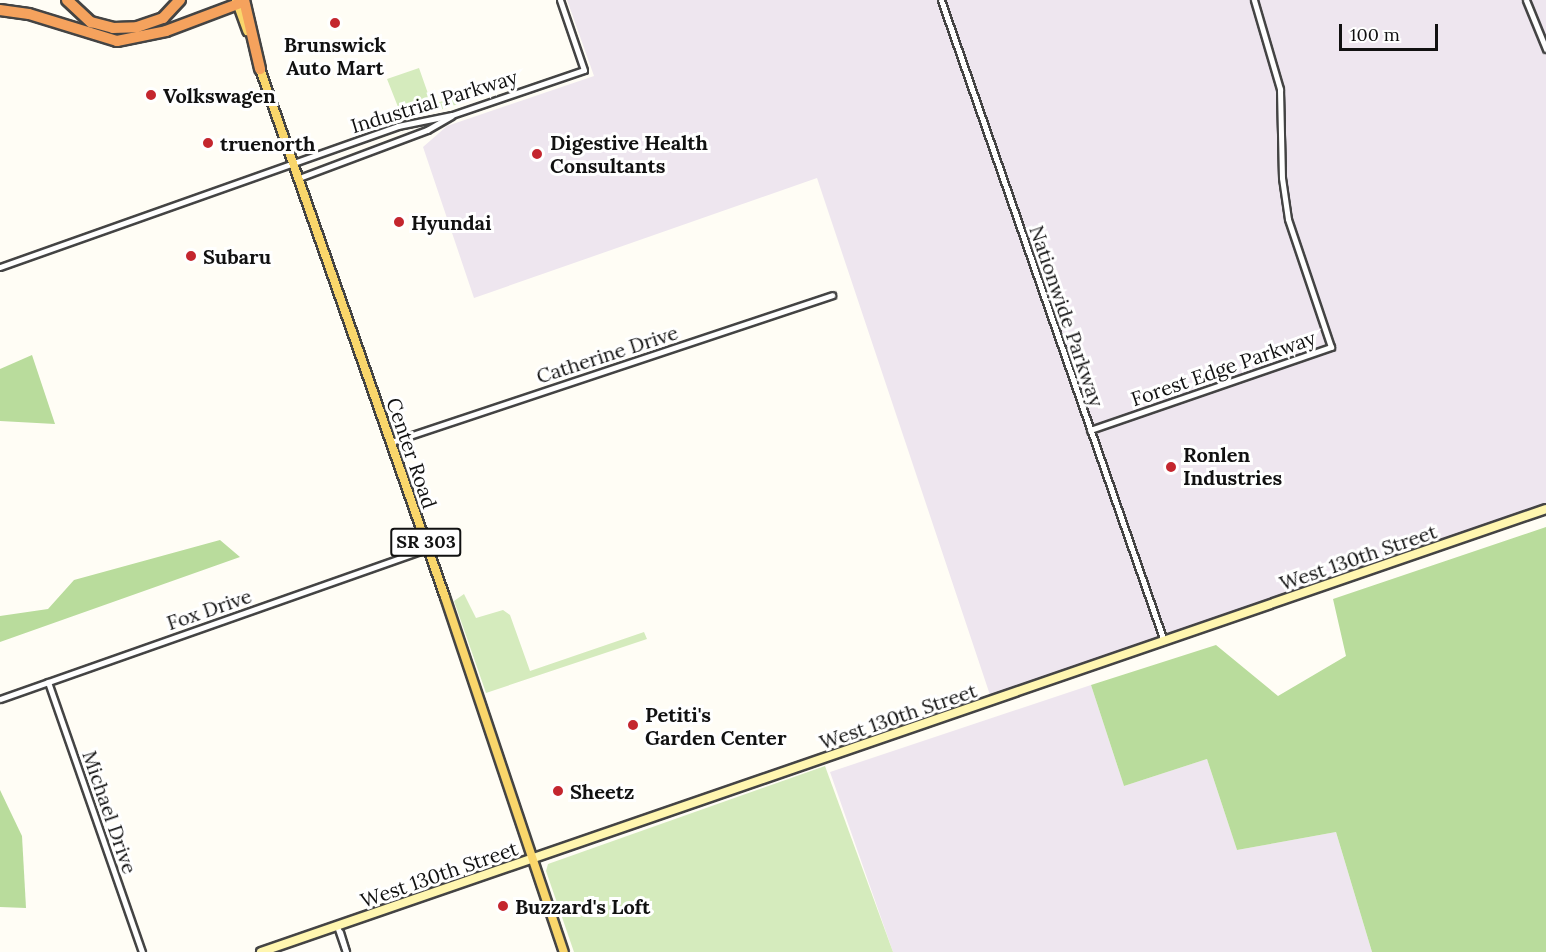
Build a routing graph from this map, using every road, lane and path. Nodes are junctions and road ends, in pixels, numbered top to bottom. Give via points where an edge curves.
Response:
1 (67, 0) edge
2 (180, 0) edge
3 (560, 0) edge
4 (941, 0) edge
5 (1254, 0) edge
6 (1526, 0) edge
7 (239, 1) edge
8 (0, 10) edge
9 (1546, 49) edge
10 (260, 69) joint
11 (452, 115) junction
12 (294, 163) junction
13 (299, 177) junction
14 (0, 267) edge
15 (832, 295) dead end
16 (1090, 430) junction
17 (391, 442) junction
18 (1546, 509) edge
19 (428, 548) junction
20 (1164, 642) junction
21 (48, 682) junction
22 (0, 699) edge
23 (531, 859) junction
24 (142, 952) edge
25 (261, 952) edge
26 (564, 952) edge

1 - 2 highway via 91,22 113,28 137,27 163,18
3 - 11 street, Industrial Parkway via 584,70
4 - 16 street, Nationwide Parkway
5 - 16 street, Forest Edge Parkway via 1280,89 1282,178 1288,219 1331,346
6 - 9 street
7 - 8 highway via 166,31 117,41 29,14
7 - 10 highway
10 - 12 main road, Center Road / SR 303
11 - 12 street, Industrial Parkway via 398,126
11 - 13 street via 427,130
12 - 13 main road, Center Road / SR 303
12 - 14 street, Industrial Parkway
13 - 17 main road, Center Road / SR 303
15 - 17 street, Catherine Drive
16 - 20 street, Nationwide Parkway
17 - 19 main road, Center Road / SR 303
18 - 20 main road, West 130th Street
19 - 21 street, Fox Drive
19 - 23 main road, Center Road / SR 303
20 - 23 main road, West 130th Street
21 - 22 street, Fox Drive
21 - 24 street, Michael Drive
23 - 25 main road, West 130th Street via 339,929
23 - 26 main road, Center Road / SR 303

